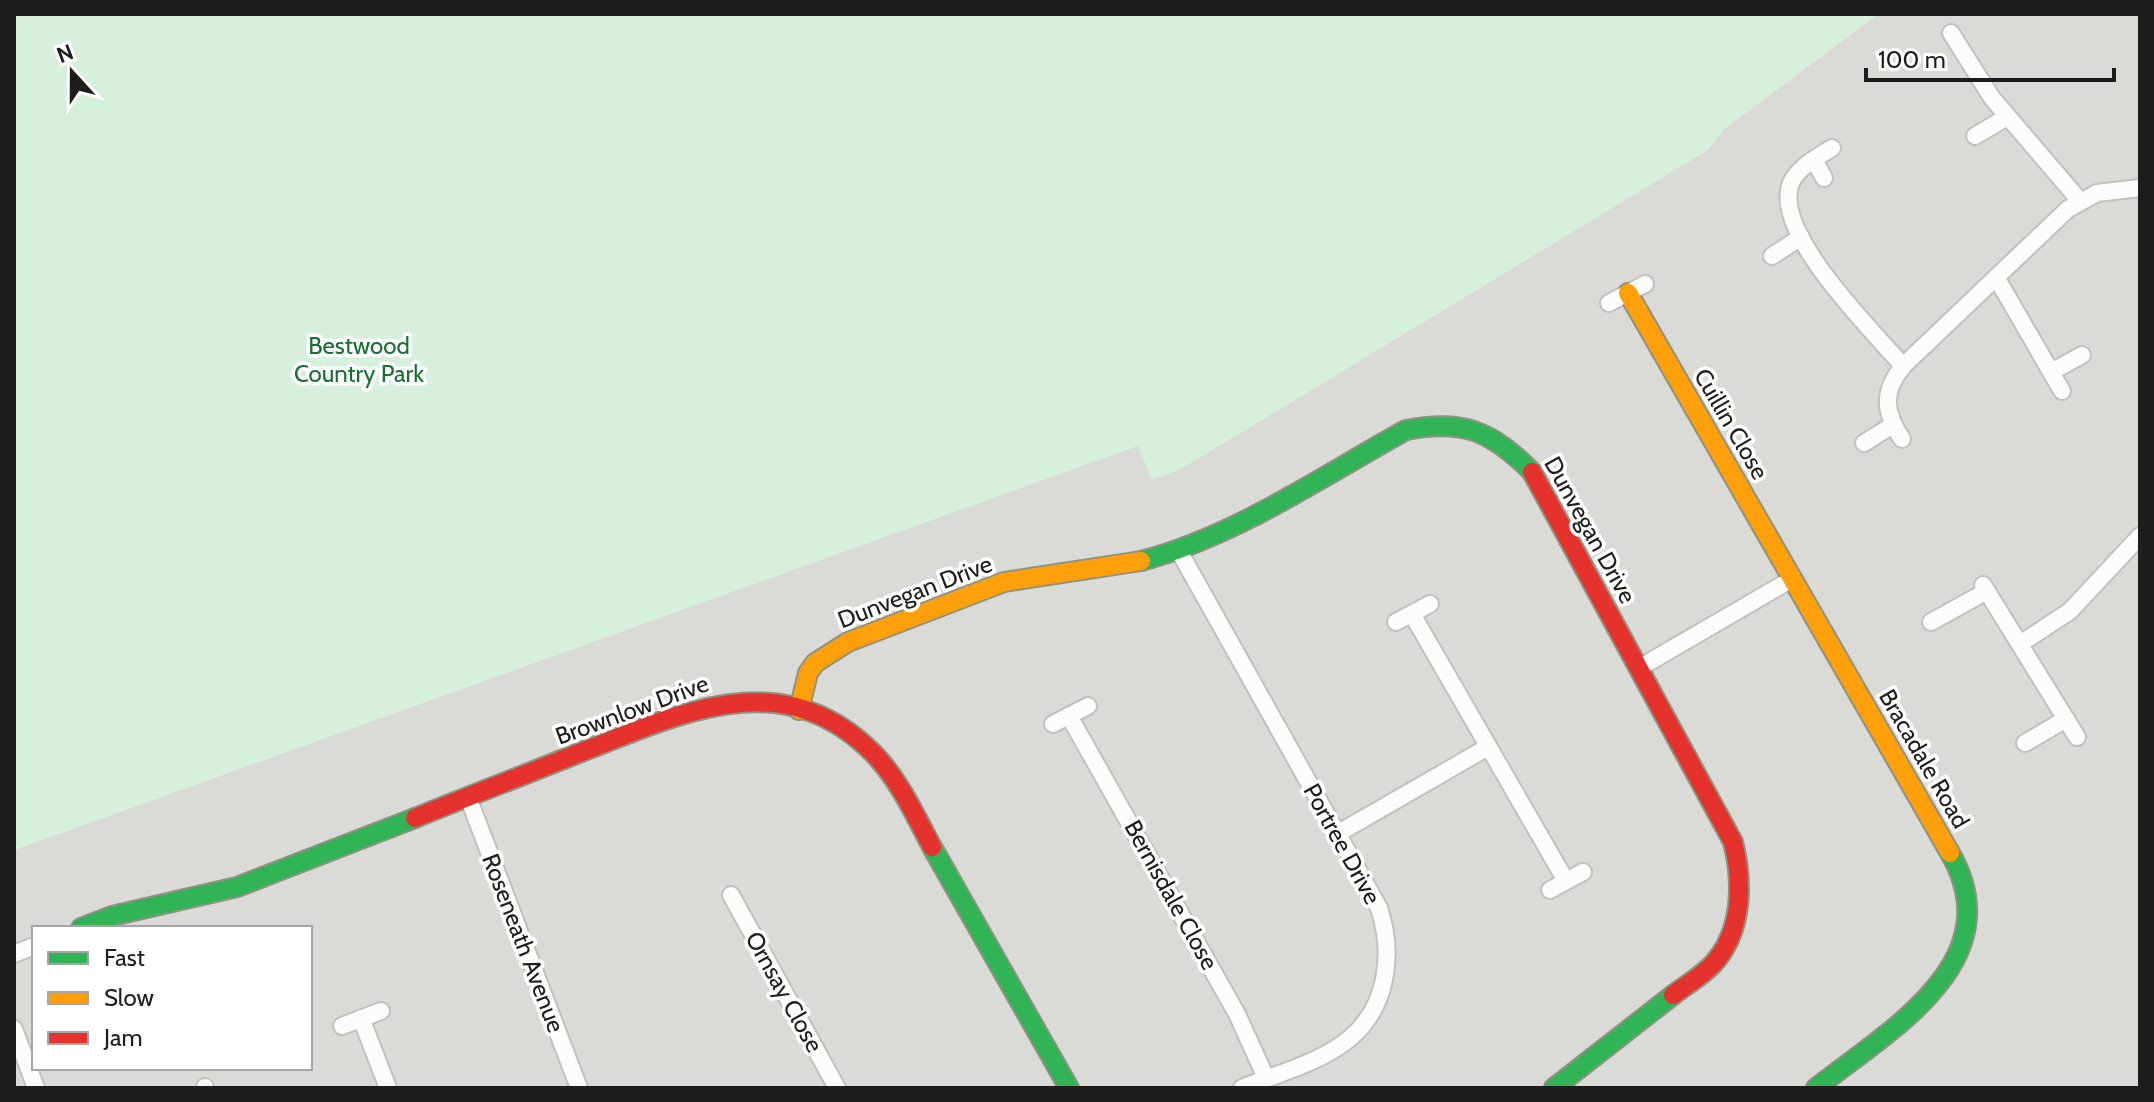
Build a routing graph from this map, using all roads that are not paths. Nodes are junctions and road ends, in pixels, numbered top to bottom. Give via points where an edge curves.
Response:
1 (1951, 33) dead end
2 (1961, 50) junction
3 (1945, 60) dead end
4 (2007, 117) junction
5 (1975, 136) dead end
6 (1832, 148) dead end
7 (1814, 160) junction
8 (1824, 178) dead end
9 (2140, 188) edge
10 (2080, 201) junction
11 (1801, 237) junction
12 (1772, 256) dead end
13 (1996, 277) junction
14 (1645, 284) dead end
15 (1628, 293) junction
16 (1609, 303) dead end
17 (2082, 355) dead end
18 (1903, 366) junction
19 (2051, 372) junction
20 (2062, 391) dead end
21 (1864, 443) dead end
22 (2140, 536) edge
23 (1179, 551) junction
24 (1792, 579) junction
25 (1430, 604) dead end
26 (1412, 614) junction
27 (1396, 622) dead end
28 (1931, 622) dead end
29 (2020, 644) junction
30 (1639, 668) junction
31 (1088, 706) dead end
32 (799, 710) junction
33 (1069, 716) junction
34 (2066, 719) junction
35 (1053, 724) dead end
36 (2077, 737) dead end
37 (2025, 743) dead end
38 (1488, 747) junction
39 (468, 797) junction
40 (1337, 834) junction
41 (1583, 872) dead end
42 (1566, 881) junction
43 (1550, 890) dead end
44 (731, 895) dead end
45 (87, 926) edge
46 (381, 1011) dead end
47 (361, 1018) junction
48 (342, 1026) dead end
49 (14, 1029) edge
50 (1266, 1078) junction
51 (36, 1088) edge
52 (388, 1088) edge
53 (579, 1088) edge
54 (837, 1088) edge
55 (1069, 1088) edge
56 (1242, 1088) edge
57 (1554, 1088) edge
58 (1816, 1088) edge

1 - 2 street
2 - 3 street
2 - 4 street
4 - 5 street
4 - 10 street
6 - 7 street
7 - 8 street
7 - 11 street via 1799,170 1788,195 1790,215
9 - 10 street via 2097,193
10 - 13 street
11 - 12 street
11 - 18 street via 1827,278
13 - 18 street
13 - 19 street
14 - 15 street
15 - 16 street
15 - 24 street, Cuillin Close
17 - 19 street
18 - 21 street via 1888,393 1887,412 1897,432
19 - 20 street
22 - 29 street via 2070,611
23 - 30 street, Dunvegan Drive via 1391,435 1433,425 1470,428 1502,442 1535,475
23 - 32 street, Dunvegan Drive via 1119,567 1004,582 848,642 815,663
23 - 40 street, Portree Drive
24 - 30 street
24 - 58 street, Bracadale Road via 1954,859 1968,911 1964,945 1946,980
25 - 26 street
26 - 27 street
26 - 38 street
28 - 29 street via 1985,588
29 - 34 street
30 - 57 street, Dunvegan Drive via 1733,842 1741,877 1738,917 1713,964
31 - 33 street
32 - 39 street, Brownlow Drive via 746,701 695,708
32 - 55 street, Brownlow Drive via 857,737 892,775
33 - 35 street
33 - 50 street, Bernisdale Close via 1237,1014
34 - 36 street
34 - 37 street
38 - 40 street
38 - 42 street
39 - 45 street, Brownlow Drive via 237,887
39 - 53 street, Roseneath Avenue
40 - 50 street, Portree Drive via 1386,928 1383,985 1368,1017 1349,1039
41 - 42 street
42 - 43 street
44 - 54 street, Ornsay Close
46 - 47 street
47 - 48 street
47 - 52 street
49 - 51 street
50 - 56 street, Portree Drive

